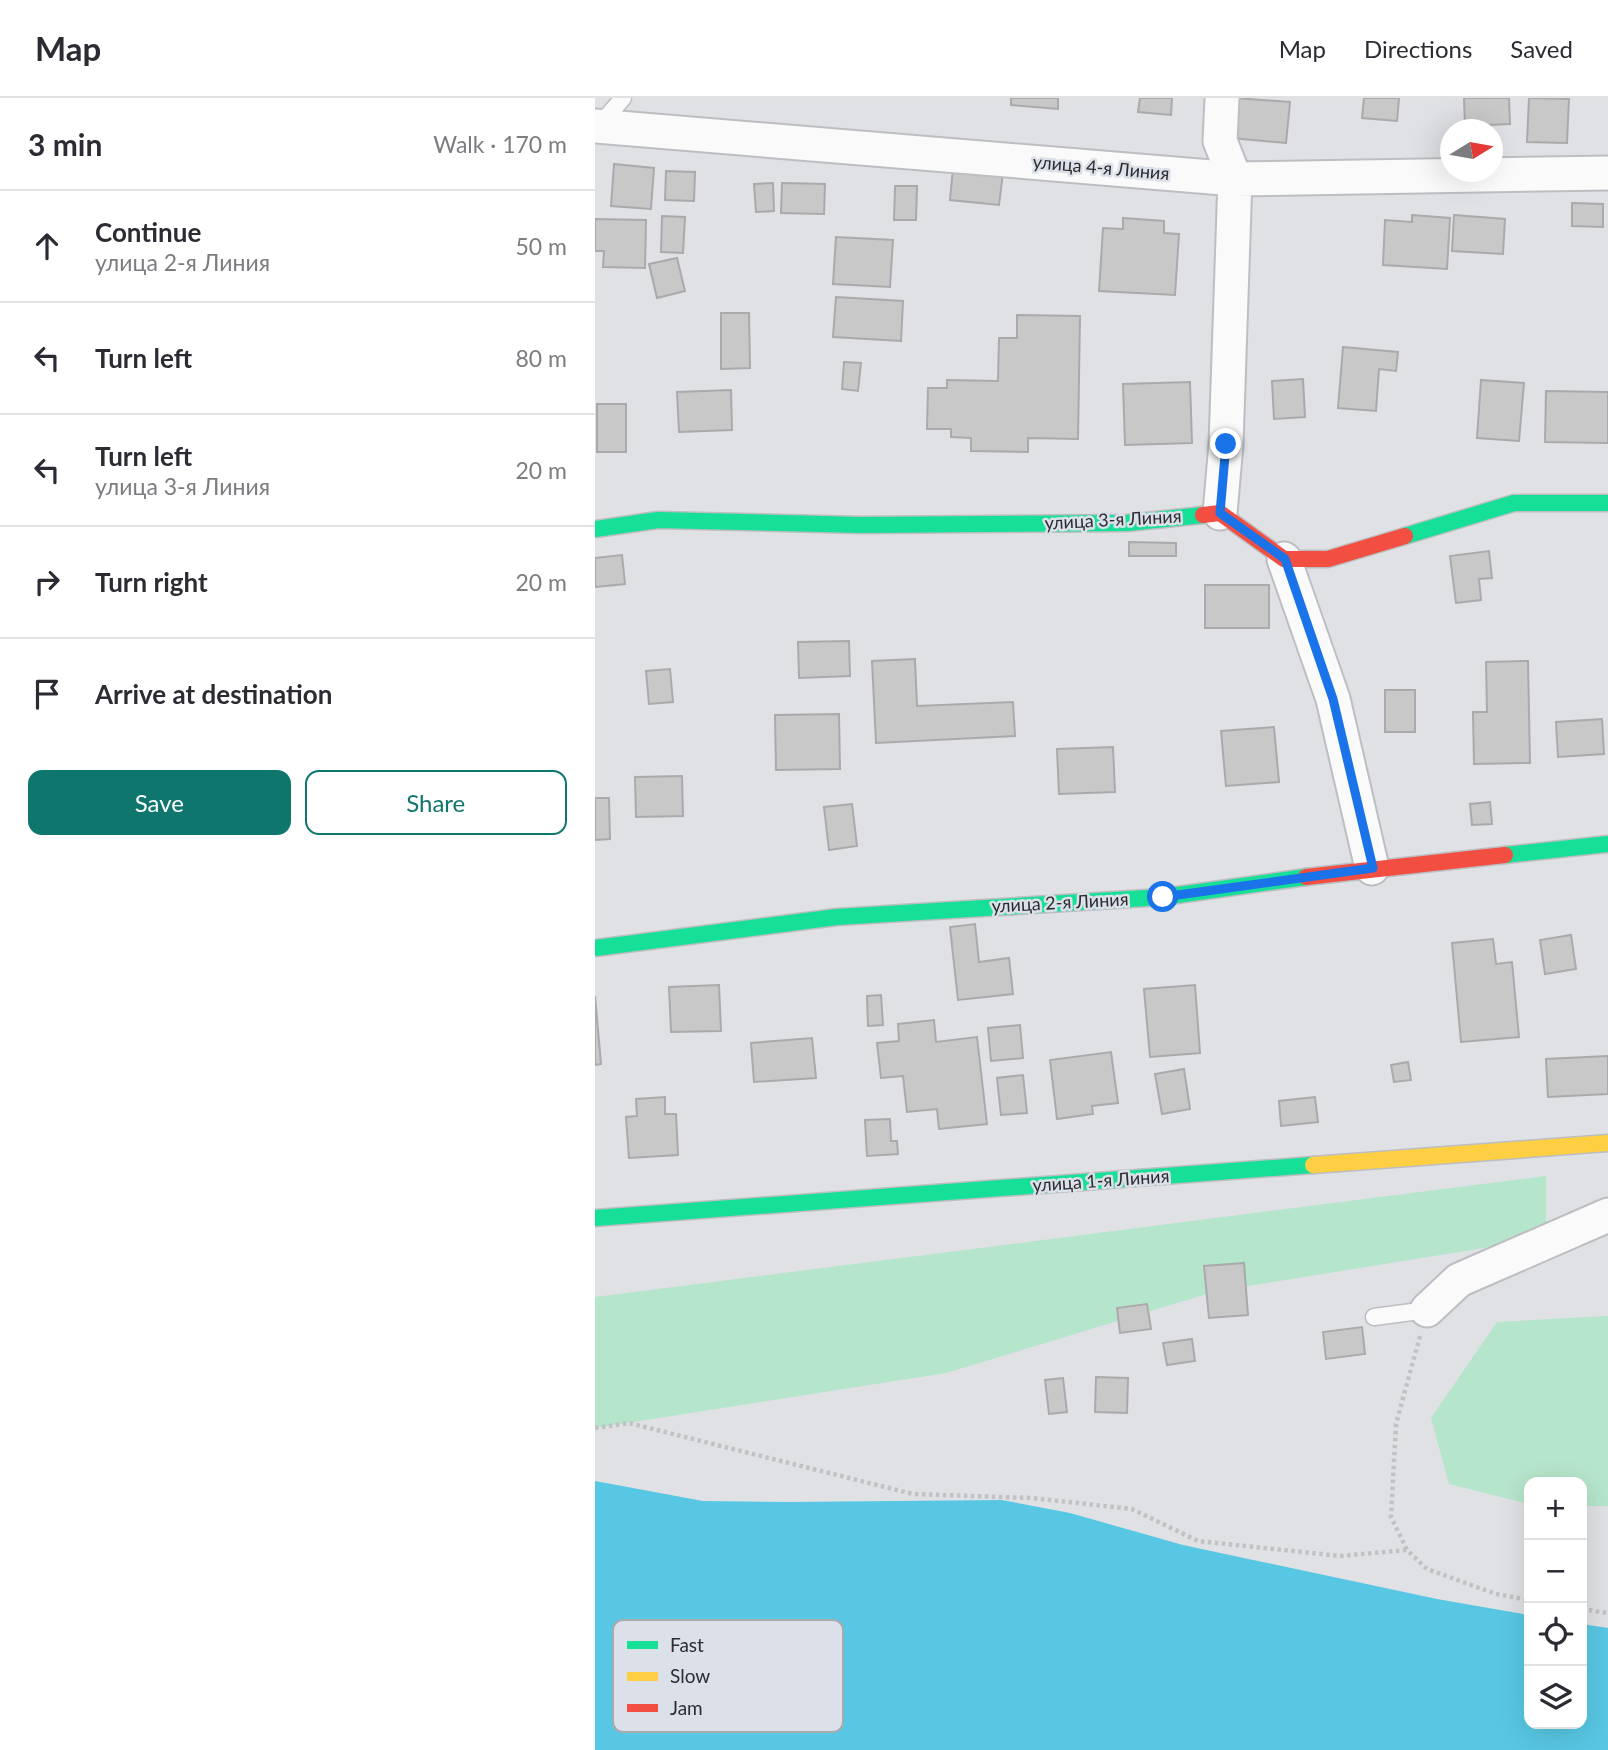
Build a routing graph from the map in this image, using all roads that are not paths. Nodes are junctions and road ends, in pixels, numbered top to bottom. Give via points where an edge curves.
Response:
1 (623, 98) edge
2 (1222, 98) edge
3 (596, 130) edge
4 (1608, 173) edge
5 (1235, 179) junction
6 (1608, 503) edge
7 (1220, 513) junction
8 (595, 529) edge
9 (1285, 559) junction
10 (1608, 844) edge
11 (1373, 868) junction
12 (595, 948) edge
13 (1608, 1143) edge
14 (1608, 1216) edge
15 (595, 1218) edge
16 (1427, 1310) joint
17 (1374, 1317) dead end

1 - 3 lane
2 - 5 street via 1220,141
3 - 5 street, улица 4-я Линия
4 - 5 street, улица 4-я Линия
5 - 7 street
6 - 9 street via 1514,503 1328,559
7 - 8 street, улица 3-я Линия via 1127,523 861,525 658,520
7 - 9 street
9 - 11 street via 1333,699
10 - 11 street, улица 2-я Линия
11 - 12 street, улица 2-я Линия via 1163,897 837,917
13 - 15 street, улица 1-я Линия
14 - 16 street via 1459,1280
16 - 17 lane

